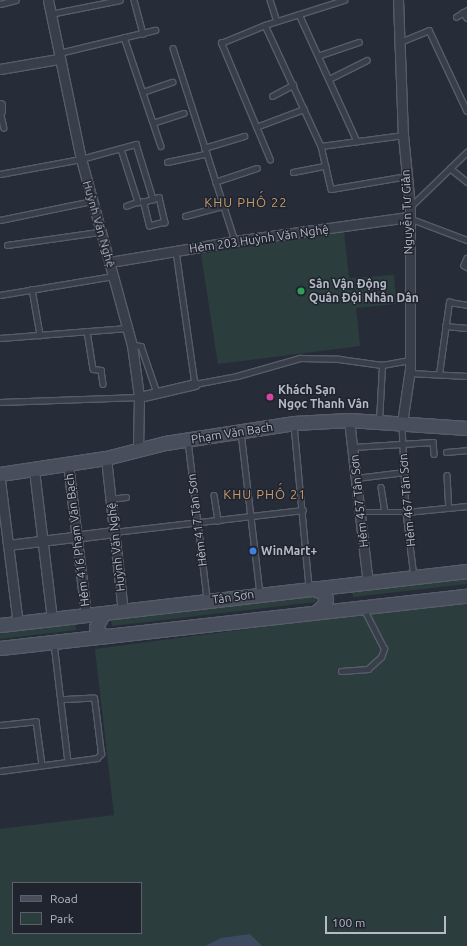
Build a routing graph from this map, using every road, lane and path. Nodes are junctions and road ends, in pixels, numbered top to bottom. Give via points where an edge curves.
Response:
1 (16, 0) edge
2 (48, 0) edge
3 (120, 0) edge
4 (134, 0) edge
5 (270, 0) edge
6 (344, 0) edge
7 (398, 0) edge
8 (101, 2) edge
9 (0, 4) edge
10 (465, 11) edge
11 (49, 14) junction
12 (299, 14) junction
13 (456, 17) dead end
14 (467, 18) edge
15 (277, 21) junction
16 (265, 25) junction
17 (155, 30) dead end
18 (143, 34) junction
19 (124, 37) junction
20 (359, 42) dead end
21 (400, 42) junction
22 (173, 48) dead end
23 (318, 56) junction
24 (58, 57) junction
25 (367, 60) dead end
26 (0, 69) edge
27 (329, 79) junction
28 (172, 82) dead end
29 (293, 85) junction
30 (143, 92) junction
31 (272, 96) dead end
32 (0, 105) edge
33 (304, 109) junction
34 (0, 111) edge
35 (467, 111) edge
36 (183, 112) dead end
37 (153, 123) junction
38 (256, 127) junction
39 (4, 128) dead end
40 (403, 135) junction
41 (244, 136) dead end
42 (357, 141) junction
43 (161, 146) dead end
44 (321, 146) junction
45 (204, 148) junction
46 (121, 149) junction
47 (467, 152) edge
48 (206, 154) junction
49 (81, 159) junction
50 (270, 160) dead end
51 (167, 162) dead end
52 (325, 166) junction
53 (257, 168) dead end
54 (450, 168) junction
55 (293, 172) dead end
56 (0, 174) edge
57 (407, 176) junction
58 (215, 182) junction
59 (467, 182) edge
60 (153, 199) junction
61 (92, 201) junction
62 (127, 206) dead end
63 (223, 206) junction
64 (410, 207) junction
65 (185, 216) dead end
66 (408, 217) junction
67 (0, 220) edge
68 (100, 232) junction
69 (467, 240) edge
70 (235, 242) junction
71 (8, 245) dead end
72 (176, 251) junction
73 (467, 258) edge
74 (110, 262) junction
75 (467, 267) edge
76 (114, 276) junction
77 (32, 290) junction
78 (0, 295) edge
79 (467, 305) edge
80 (445, 326) junction
81 (128, 328) junction
82 (467, 328) edge
83 (88, 331) junction
84 (40, 335) junction
85 (0, 338) edge
86 (132, 345) junction
87 (410, 360) junction
88 (382, 365) junction
89 (409, 373) junction
90 (439, 374) junction
91 (467, 376) edge
92 (104, 384) dead end
93 (195, 384) junction
94 (157, 393) junction
95 (139, 397) junction
96 (0, 402) edge
97 (349, 420) junction
98 (379, 421) junction
99 (294, 423) junction
100 (402, 423) junction
101 (467, 428) edge
102 (241, 430) junction
103 (188, 440) junction
104 (402, 444) junction
105 (353, 447) junction
106 (138, 450) junction
107 (467, 450) edge
108 (446, 452) dead end
109 (434, 454) dead end
110 (106, 458) junction
111 (68, 464) junction
112 (34, 470) junction
113 (405, 472) junction
114 (0, 474) edge
115 (447, 475) dead end
116 (356, 478) junction
117 (0, 480) edge
118 (381, 487) dead end
119 (214, 495) dead end
120 (126, 497) dead end
121 (110, 499) junction
122 (467, 506) edge
123 (449, 508) junction
124 (303, 510) junction
125 (385, 511) junction
126 (359, 512) junction
127 (406, 512) junction
128 (252, 517) junction
129 (218, 521) junction
130 (198, 523) junction
131 (114, 532) junction
132 (77, 536) junction
133 (43, 541) junction
134 (8, 545) junction
135 (467, 571) edge
136 (414, 577) junction
137 (368, 583) junction
138 (344, 586) junction
139 (311, 588) junction
140 (260, 593) junction
141 (467, 596) edge
142 (207, 600) junction
143 (362, 606) junction
144 (348, 608) junction
145 (122, 611) junction
146 (317, 611) junction
147 (103, 614) junction
148 (86, 616) junction
149 (72, 618) junction
150 (52, 620) junction
151 (18, 624) junction
152 (0, 625) edge
153 (106, 636) junction
154 (75, 640) junction
155 (54, 643) junction
156 (0, 648) edge
157 (341, 671) dead end
158 (61, 700) junction
159 (0, 725) edge
160 (68, 762) junction
161 (42, 765) junction
162 (0, 771) edge

1 - 9 lane
2 - 11 street, Huỳnh Văn Nghệ
3 - 8 lane
4 - 18 lane
5 - 15 lane
6 - 12 lane
7 - 21 street, Nguyễn Tư Giản
8 - 11 lane
10 - 13 lane
10 - 14 lane
11 - 24 street, Huỳnh Văn Nghệ
12 - 15 lane
12 - 23 lane
15 - 16 lane
16 - 29 lane
16 - 38 lane via 221,44
17 - 18 lane
18 - 19 lane
19 - 24 lane
19 - 30 lane
20 - 23 lane
21 - 35 lane via 429,30
21 - 40 street, Nguyễn Tư Giản
22 - 45 lane
23 - 27 lane
24 - 26 street
24 - 49 street, Huỳnh Văn Nghệ
25 - 27 lane
27 - 42 lane
28 - 30 lane
29 - 31 lane
29 - 33 lane
30 - 37 lane
32 - 34 street
33 - 38 lane
33 - 44 lane
34 - 39 lane
36 - 37 lane
37 - 43 lane
38 - 50 lane
40 - 42 lane
40 - 57 street, Nguyễn Tư Giản
41 - 45 lane
42 - 44 lane
44 - 52 lane
45 - 48 lane
46 - 49 lane
46 - 60 lane via 136,144
46 - 62 lane via 138,202
47 - 54 lane
48 - 51 lane
48 - 58 lane
49 - 56 lane
49 - 61 street, Huỳnh Văn Nghệ
52 - 55 lane
52 - 57 lane via 331,189
53 - 58 lane
54 - 59 lane
54 - 64 lane
57 - 64 street, Nguyễn Tư Giản
58 - 63 lane
60 - 60 lane via 159,197 166,222 150,226 143,202
61 - 67 lane
61 - 68 street, Huỳnh Văn Nghệ
63 - 65 lane
63 - 70 lane
64 - 66 street, Nguyễn Tư Giản
66 - 69 lane
66 - 70 street, Hẻm 203 Huỳnh Văn Nghệ
66 - 87 street, Nguyễn Tư Giản
68 - 71 lane
68 - 74 street, Huỳnh Văn Nghệ
70 - 72 street, Hẻm 203 Huỳnh Văn Nghệ
72 - 74 street, Hẻm 203 Huỳnh Văn Nghệ
72 - 93 lane
73 - 75 lane via 464,265
74 - 76 street, Huỳnh Văn Nghệ
76 - 77 lane
76 - 81 street, Huỳnh Văn Nghệ
77 - 78 lane
77 - 84 lane
79 - 80 lane via 449,302
80 - 82 lane
80 - 90 lane
81 - 83 lane
81 - 86 street, Huỳnh Văn Nghệ
83 - 84 lane
83 - 92 lane via 93,369 101,370
84 - 85 lane
86 - 94 lane via 141,346
86 - 95 street, Huỳnh Văn Nghệ
87 - 88 lane
87 - 89 street, Nguyễn Tư Giản
88 - 93 lane via 340,359 300,358 237,376
88 - 98 lane
89 - 90 lane
89 - 100 street, Nguyễn Tư Giản
90 - 91 lane
93 - 94 street
94 - 95 street
95 - 96 lane
95 - 106 street, Huỳnh Văn Nghệ
97 - 98 street, Phạm Văn Bạch
97 - 99 street, Phạm Văn Bạch
97 - 105 street, Hẻm 457 Tân Sơn
98 - 100 street, Phạm Văn Bạch
99 - 102 street, Phạm Văn Bạch
99 - 124 lane
100 - 101 street, Phạm Văn Bạch
100 - 104 lane, Hẻm 467 Tân Sơn
102 - 103 street, Phạm Văn Bạch
102 - 128 lane
103 - 106 street, Phạm Văn Bạch
103 - 130 lane, Hẻm 417 Tân Sơn
104 - 105 lane
104 - 109 lane via 433,442
104 - 113 lane, Hẻm 467 Tân Sơn
105 - 116 street, Hẻm 457 Tân Sơn
106 - 110 street, Phạm Văn Bạch
107 - 108 lane
110 - 111 street, Phạm Văn Bạch
110 - 121 street, Huỳnh Văn Nghệ
111 - 112 street, Phạm Văn Bạch
111 - 132 street, Hẻm 416 Phạm Văn Bạch
112 - 114 street, Phạm Văn Bạch
112 - 133 street
113 - 116 lane
113 - 127 lane, Hẻm 467 Tân Sơn
115 - 123 lane
116 - 126 street, Hẻm 457 Tân Sơn
117 - 134 street
118 - 125 lane
119 - 129 lane
120 - 121 lane
121 - 131 street, Huỳnh Văn Nghệ
122 - 123 lane
123 - 127 lane
124 - 128 lane
124 - 139 lane
125 - 126 lane
125 - 127 lane
126 - 137 street, Hẻm 457 Tân Sơn
127 - 136 lane, Hẻm 467 Tân Sơn
128 - 129 lane
128 - 140 lane
129 - 130 lane
130 - 131 lane
130 - 142 lane, Hẻm 417 Tân Sơn
131 - 132 street
131 - 145 street, Huỳnh Văn Nghệ
132 - 133 street
132 - 148 street, Hẻm 416 Phạm Văn Bạch
133 - 134 street
133 - 150 street
134 - 151 street
135 - 136 street, Tân Sơn
136 - 137 street, Tân Sơn
137 - 138 street, Tân Sơn
138 - 139 street, Tân Sơn
138 - 144 street via 338,595 340,601
139 - 140 street, Tân Sơn
139 - 146 street via 323,593 326,599
140 - 142 street, Tân Sơn
141 - 143 street, Tân Sơn
142 - 145 street, Tân Sơn
143 - 144 street, Tân Sơn
143 - 157 lane via 384,649 381,657 368,669
144 - 146 street, Tân Sơn
145 - 147 street, Tân Sơn
146 - 153 street, Tân Sơn
147 - 148 street, Tân Sơn
147 - 153 street via 96,627 99,633
148 - 149 street, Tân Sơn
149 - 150 street, Tân Sơn
149 - 154 street via 82,628 81,634
150 - 151 street, Tân Sơn
151 - 152 street, Tân Sơn
153 - 154 street, Tân Sơn
154 - 155 street, Tân Sơn
155 - 156 street, Tân Sơn
155 - 158 lane
158 - 160 lane
158 - 160 lane via 94,698 102,746 101,754 97,758
159 - 161 lane via 36,721
160 - 161 lane
161 - 162 lane

